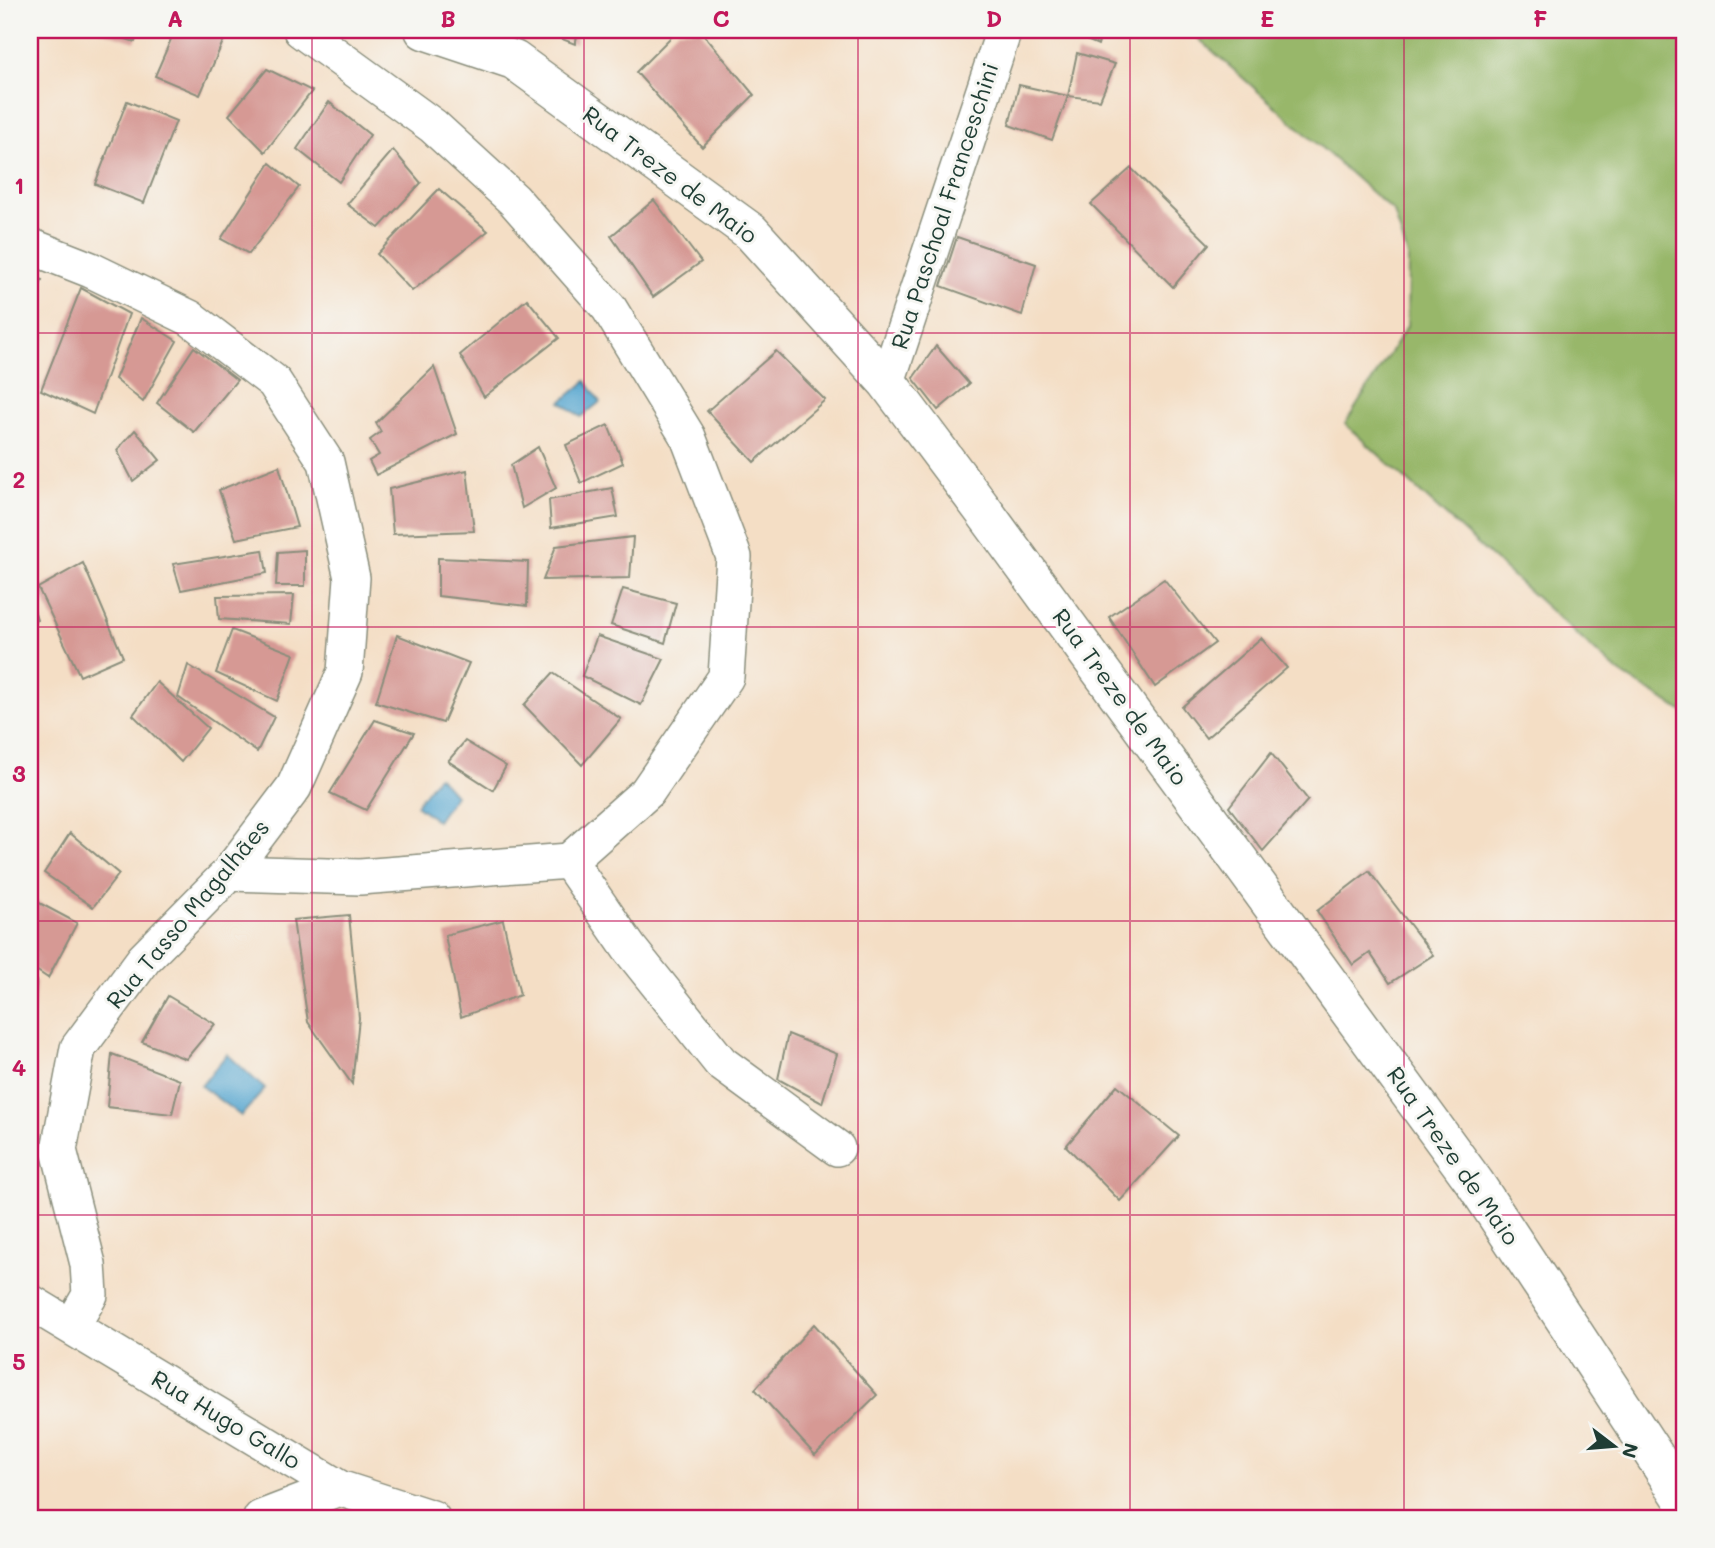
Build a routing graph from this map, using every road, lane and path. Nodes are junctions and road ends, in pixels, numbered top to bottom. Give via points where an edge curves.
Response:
1 (301, 30) edge
2 (424, 30) edge
3 (1004, 30) edge
4 (30, 246) edge
5 (887, 382) junction
6 (569, 861) junction
7 (229, 873) junction
8 (837, 1148) dead end
9 (30, 1302) edge
10 (72, 1326) junction
11 (340, 1488) junction
12 (1685, 1502) edge
13 (261, 1518) edge
14 (432, 1518) edge

1 - 6 street via 433,126 514,200 609,308 688,437 734,557 726,677 647,792
2 - 5 street, Rua Treze de Maio via 514,60 751,232
3 - 5 street, Rua Paschoal Franceschini
4 - 7 street, Rua Tasso Magalhães via 190,318 274,382 326,462 352,578 345,672 294,787
5 - 12 street, Rua Treze de Maio via 1475,1183
6 - 7 street via 360,877
6 - 8 street via 629,948 721,1063
7 - 10 street, Rua Tasso Magalhães via 144,959 78,1048 59,1150 88,1264 90,1295
9 - 10 street, Rua Hugo Gallo
10 - 11 street, Rua Hugo Gallo
11 - 13 street
11 - 14 street, Rua Hugo Gallo

